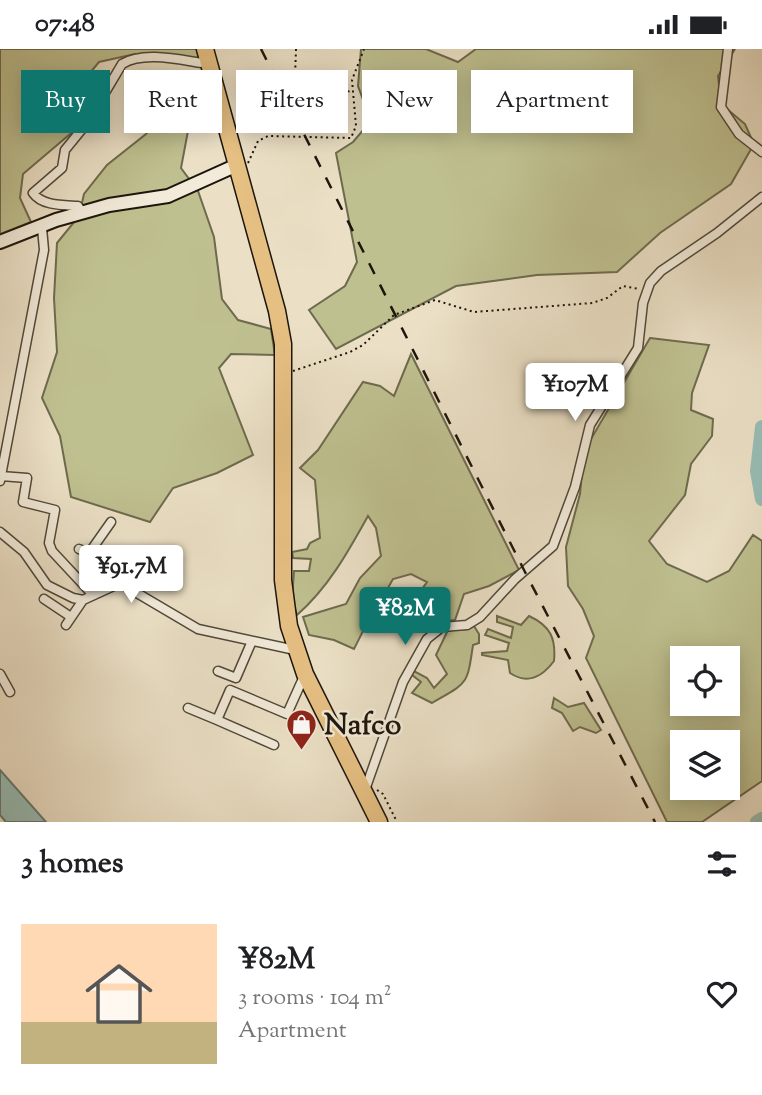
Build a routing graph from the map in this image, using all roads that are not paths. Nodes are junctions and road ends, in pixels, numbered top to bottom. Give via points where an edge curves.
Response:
1 (728, 49) edge
2 (207, 57) edge
3 (762, 152) edge
4 (238, 170) junction
5 (762, 197) edge
6 (82, 212) junction
7 (42, 228) junction
8 (0, 242) edge
9 (1, 478) edge
10 (111, 522) dead end
11 (0, 532) edge
12 (79, 549) dead end
13 (93, 555) junction
14 (120, 583) junction
15 (93, 595) junction
16 (44, 599) dead end
17 (83, 600) junction
18 (252, 641) junction
19 (295, 650) junction
20 (218, 671) dead end
21 (0, 674) edge
22 (305, 674) junction
23 (10, 692) dead end
24 (188, 708) dead end
25 (217, 720) junction
26 (274, 745) dead end
27 (367, 787) junction
28 (379, 822) edge
29 (387, 822) edge

1 - 3 street via 721,107 739,134
2 - 4 highway
2 - 6 street via 131,59 122,64 65,150 62,168 33,193 59,205 78,206
4 - 6 street via 168,196
4 - 19 highway via 277,311 285,372 284,587
5 - 27 street via 661,271 646,290 638,348 590,425 575,487 553,546 480,617 467,625 442,627 426,639 403,682
6 - 7 street
7 - 8 street
7 - 9 street via 44,250
9 - 15 street via 27,478 23,502 55,510 49,543 52,551
10 - 13 street via 92,549
11 - 17 street via 24,552 47,585
12 - 13 street
13 - 14 street
14 - 15 street
14 - 18 street via 198,629
15 - 17 street
16 - 17 street via 69,621
18 - 19 street
18 - 20 street via 236,678
19 - 22 highway
21 - 23 street
22 - 25 street via 287,714 230,689
22 - 27 highway
24 - 25 street
25 - 26 street
27 - 28 highway
27 - 29 highway

